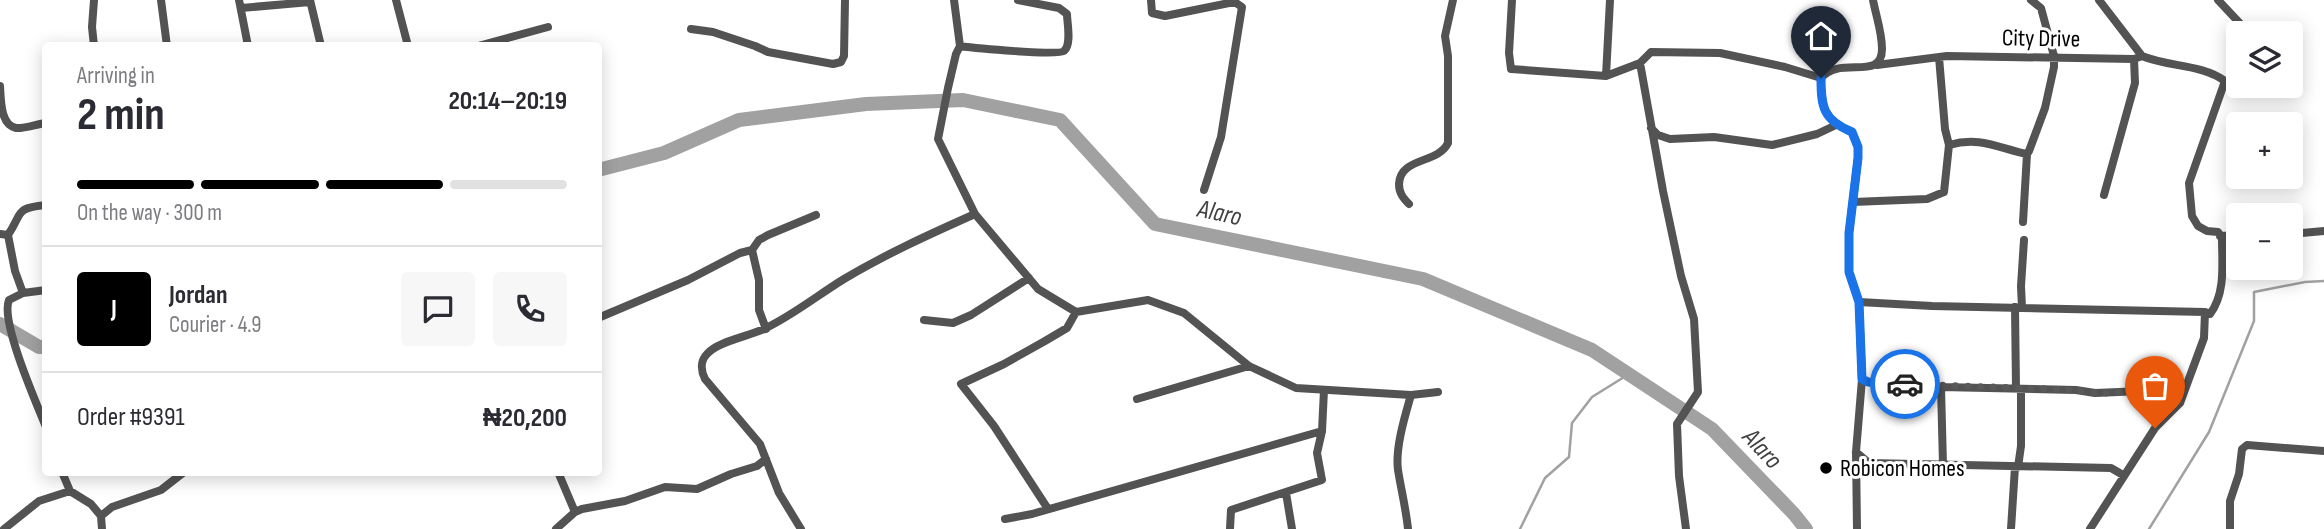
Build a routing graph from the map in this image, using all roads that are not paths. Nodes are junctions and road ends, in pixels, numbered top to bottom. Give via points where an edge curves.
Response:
1 (94, 0) edge
2 (162, 0) edge
3 (396, 0) edge
4 (845, 0) edge
5 (954, 0) edge
6 (1018, 0) edge
7 (1151, 0) edge
8 (1452, 0) edge
9 (1511, 0) edge
10 (1610, 0) edge
11 (1873, 0) edge
12 (2031, 0) edge
13 (2099, 0) edge
14 (2218, 0) edge
15 (310, 1) edge
16 (240, 4) edge
17 (2238, 21) edge
18 (548, 27) dead end
19 (691, 29) dead end
20 (94, 42) edge
21 (167, 42) edge
22 (247, 42) edge
23 (320, 42) edge
24 (407, 42) edge
25 (493, 42) edge
26 (960, 46) junction
27 (2054, 56) junction
28 (1939, 57) junction
29 (2138, 57) junction
30 (1640, 63) junction
31 (1877, 65) junction
32 (1606, 76) junction
33 (1821, 78) junction
34 (0, 86) edge
35 (1, 106) edge
36 (42, 123) edge
37 (1836, 125) junction
38 (1650, 128) junction
39 (1949, 145) junction
40 (2027, 154) junction
41 (1204, 190) dead end
42 (2104, 195) dead end
43 (1853, 202) junction
44 (1409, 204) dead end
45 (42, 206) edge
46 (975, 214) junction
47 (816, 215) dead end
48 (2022, 222) dead end
49 (2324, 231) edge
50 (2303, 233) edge
51 (4, 234) edge
52 (2221, 237) junction
53 (2226, 237) edge
54 (2024, 240) dead end
55 (752, 250) junction
56 (1029, 278) junction
57 (42, 291) edge
58 (23, 293) junction
59 (1859, 302) junction
60 (2018, 308) junction
61 (1076, 312) junction
62 (2205, 312) junction
63 (602, 316) edge
64 (924, 320) dead end
65 (766, 329) junction
66 (1249, 366) junction
67 (1862, 379) junction
68 (1941, 387) junction
69 (2018, 389) junction
70 (1324, 390) junction
71 (1438, 392) dead end
72 (1411, 395) junction
73 (1137, 399) dead end
74 (2180, 402) junction
75 (42, 415) edge
76 (1322, 431) junction
77 (2324, 451) edge
78 (1856, 452) junction
79 (766, 459) junction
80 (1943, 465) junction
81 (2016, 467) junction
82 (2123, 475) junction
83 (64, 476) edge
84 (179, 476) edge
85 (560, 476) edge
86 (70, 491) junction
87 (1286, 493) junction
88 (1048, 509) junction
89 (575, 512) junction
90 (102, 516) junction
91 (1005, 519) dead end
92 (4, 529) edge
93 (102, 529) edge
94 (556, 529) edge
95 (801, 529) edge
96 (1230, 529) edge
97 (1292, 529) edge
98 (1408, 529) edge
99 (1686, 529) edge
100 (1857, 529) edge
101 (2011, 529) edge
102 (2090, 529) edge
103 (2230, 529) edge

1 - 20 street
2 - 21 street
3 - 24 street
4 - 19 street via 844,56 833,64 768,52
5 - 26 street
6 - 26 street via 1067,14 1065,51 1045,54
7 - 41 street via 1152,13 1158,16 1236,2 1242,7 1221,136
8 - 44 street via 1445,36 1448,143 1442,152 1402,172 1399,187
9 - 32 street via 1511,69
10 - 32 street
11 - 31 street via 1882,50
12 - 27 street via 2041,8
13 - 29 street
14 - 17 street
15 - 16 street
15 - 23 street
16 - 22 street
18 - 25 street
26 - 46 street via 938,139
27 - 28 street, City Drive
27 - 29 street, City Drive
27 - 40 street via 2045,108
28 - 31 street, City Drive
28 - 39 street
29 - 42 street
29 - 52 street, City Drive via 2206,71 2225,81 2189,183 2192,216 2198,226
30 - 32 street
30 - 33 street via 1651,52 1720,53
30 - 38 street
31 - 33 street, City Drive via 1837,68
33 - 37 street via 1824,110
34 - 35 street
35 - 36 street via 8,124 16,128
37 - 38 street via 1772,145 1714,136 1670,139
37 - 43 street via 1852,132 1858,147
38 - 99 street via 1694,319 1698,393 1677,424
39 - 40 street via 1978,141
39 - 43 street via 1944,192 1927,198
40 - 48 street
43 - 59 street via 1849,272
45 - 51 street via 23,209
46 - 56 street
46 - 65 street via 894,251
47 - 55 street via 768,235
49 - 50 street
51 - 58 street
52 - 53 street
52 - 62 street via 2221,290 2218,304 2210,314
54 - 60 street
55 - 63 street
55 - 65 street via 759,310
56 - 61 street via 1038,289
56 - 64 street via 953,323
57 - 58 street
58 - 75 street via 9,300 7,313
59 - 60 street
59 - 67 street
60 - 62 street
60 - 69 street
61 - 66 street via 1148,300 1184,313
61 - 88 street via 1067,328 961,384
62 - 74 street via 2204,338
65 - 79 street via 715,348 707,354 702,372 760,444
66 - 70 street via 1296,388
66 - 73 street
67 - 68 street
67 - 78 street
68 - 69 street
68 - 80 street
69 - 74 street via 2142,391 2170,394
69 - 81 street via 2021,446
70 - 72 street
70 - 76 street
71 - 72 street
72 - 98 street via 1398,470
74 - 82 street via 2155,428
76 - 87 street via 1317,453 1322,480
76 - 88 street
77 - 103 street via 2242,449 2230,501
78 - 80 street via 1869,463
78 - 100 street
79 - 89 street via 697,489 665,487
79 - 95 street
80 - 81 street
81 - 82 street via 2111,468
81 - 101 street
82 - 102 street
83 - 86 street
84 - 90 street via 161,490 112,507
85 - 89 street
86 - 90 street
86 - 92 street via 39,501
87 - 96 street via 1231,510
87 - 97 street
88 - 91 street
89 - 94 street
90 - 93 street

